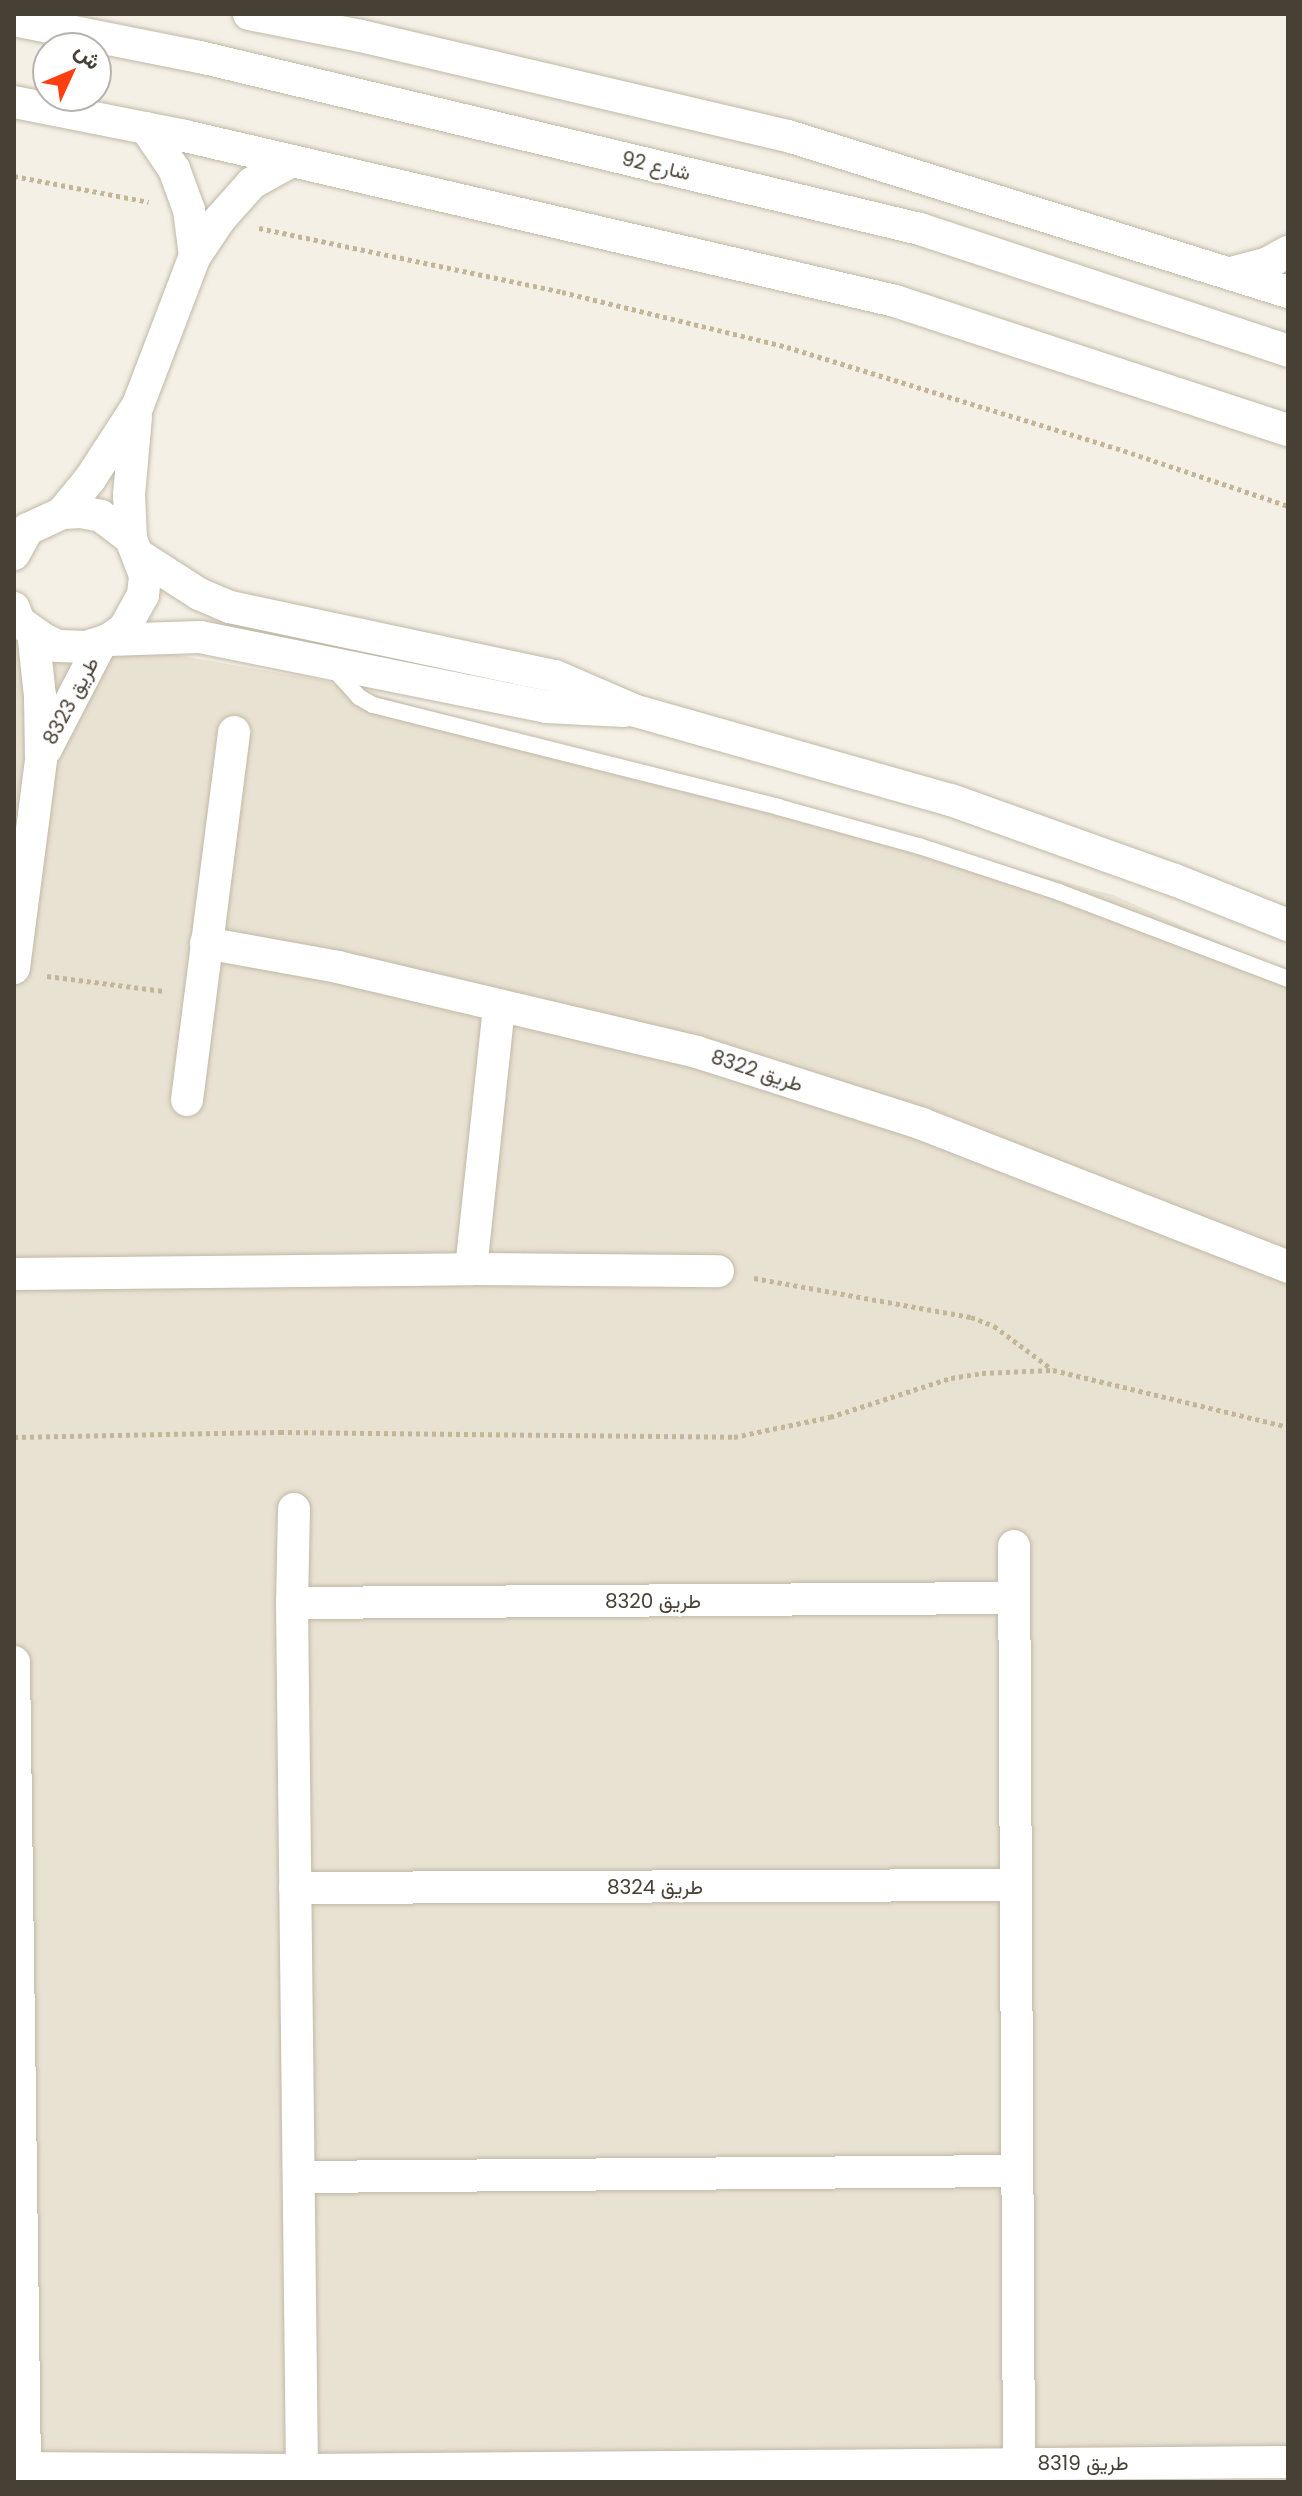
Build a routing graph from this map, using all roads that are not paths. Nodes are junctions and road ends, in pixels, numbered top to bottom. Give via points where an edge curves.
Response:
1 (249, 14) edge
2 (330, 14) edge
3 (14, 20) edge
4 (361, 36) junction
5 (14, 102) edge
6 (146, 128) junction
7 (292, 161) junction
8 (1288, 252) edge
9 (195, 256) junction
10 (1235, 272) junction
11 (1288, 292) edge
12 (1288, 351) edge
13 (138, 405) junction
14 (1288, 430) edge
15 (62, 513) junction
16 (19, 539) edge
17 (136, 548) junction
18 (23, 620) edge
19 (105, 642) junction
20 (328, 661) junction
21 (636, 711) junction
22 (234, 732) dead end
23 (41, 759) junction
24 (1288, 925) edge
25 (206, 943) junction
26 (29, 972) edge
27 (1288, 979) edge
28 (499, 1007) junction
29 (187, 1100) dead end
30 (1288, 1267) edge
31 (471, 1269) junction
32 (718, 1271) road end
33 (14, 1274) edge
34 (294, 1509) dead end
35 (1014, 1546) dead end
36 (1014, 1598) junction
37 (292, 1603) junction
38 (14, 1662) edge
39 (1016, 1885) junction
40 (295, 1888) junction
41 (1017, 2171) junction
42 (299, 2177) junction
43 (1288, 2462) edge
44 (1019, 2464) junction
45 (20, 2468) edge
46 (302, 2470) junction

1 - 4 street
2 - 4 street
3 - 12 street, شارع 92 via 200,57 920,229
4 - 10 street via 788,136
5 - 6 street
6 - 7 street
6 - 9 street via 174,169 189,210
7 - 9 street via 252,183
7 - 14 street via 895,301
8 - 10 street
9 - 13 street
10 - 11 street
13 - 15 street
13 - 17 street, طريق 8323 via 129,495
15 - 16 street
15 - 17 street via 101,516
17 - 19 street, طريق 8323 via 145,576 143,595 124,629
17 - 21 street via 199,594 230,607 512,664 555,676
18 - 19 street via 58,646
18 - 23 street, طريق 8323 via 40,696
19 - 20 street via 200,637
19 - 23 street, طريق 8323
20 - 21 street via 546,707
20 - 27 lane via 373,705 919,846 1059,892
21 - 24 street via 951,800
22 - 25 street
23 - 26 street, طريق 8323
25 - 28 street, طريق 8322 via 338,967
25 - 29 street
28 - 30 street, طريق 8322 via 697,1052 922,1124
28 - 31 street
31 - 32 street
31 - 33 street
34 - 37 street
35 - 36 street
36 - 37 street, طريق 8320
36 - 39 street
37 - 40 street
38 - 45 street
39 - 40 street, طريق 8324
39 - 41 street
40 - 42 street
41 - 42 street
41 - 44 street
42 - 46 street
43 - 44 street, طريق 8319
44 - 46 street, طريق 8319
45 - 46 street, طريق 8319

